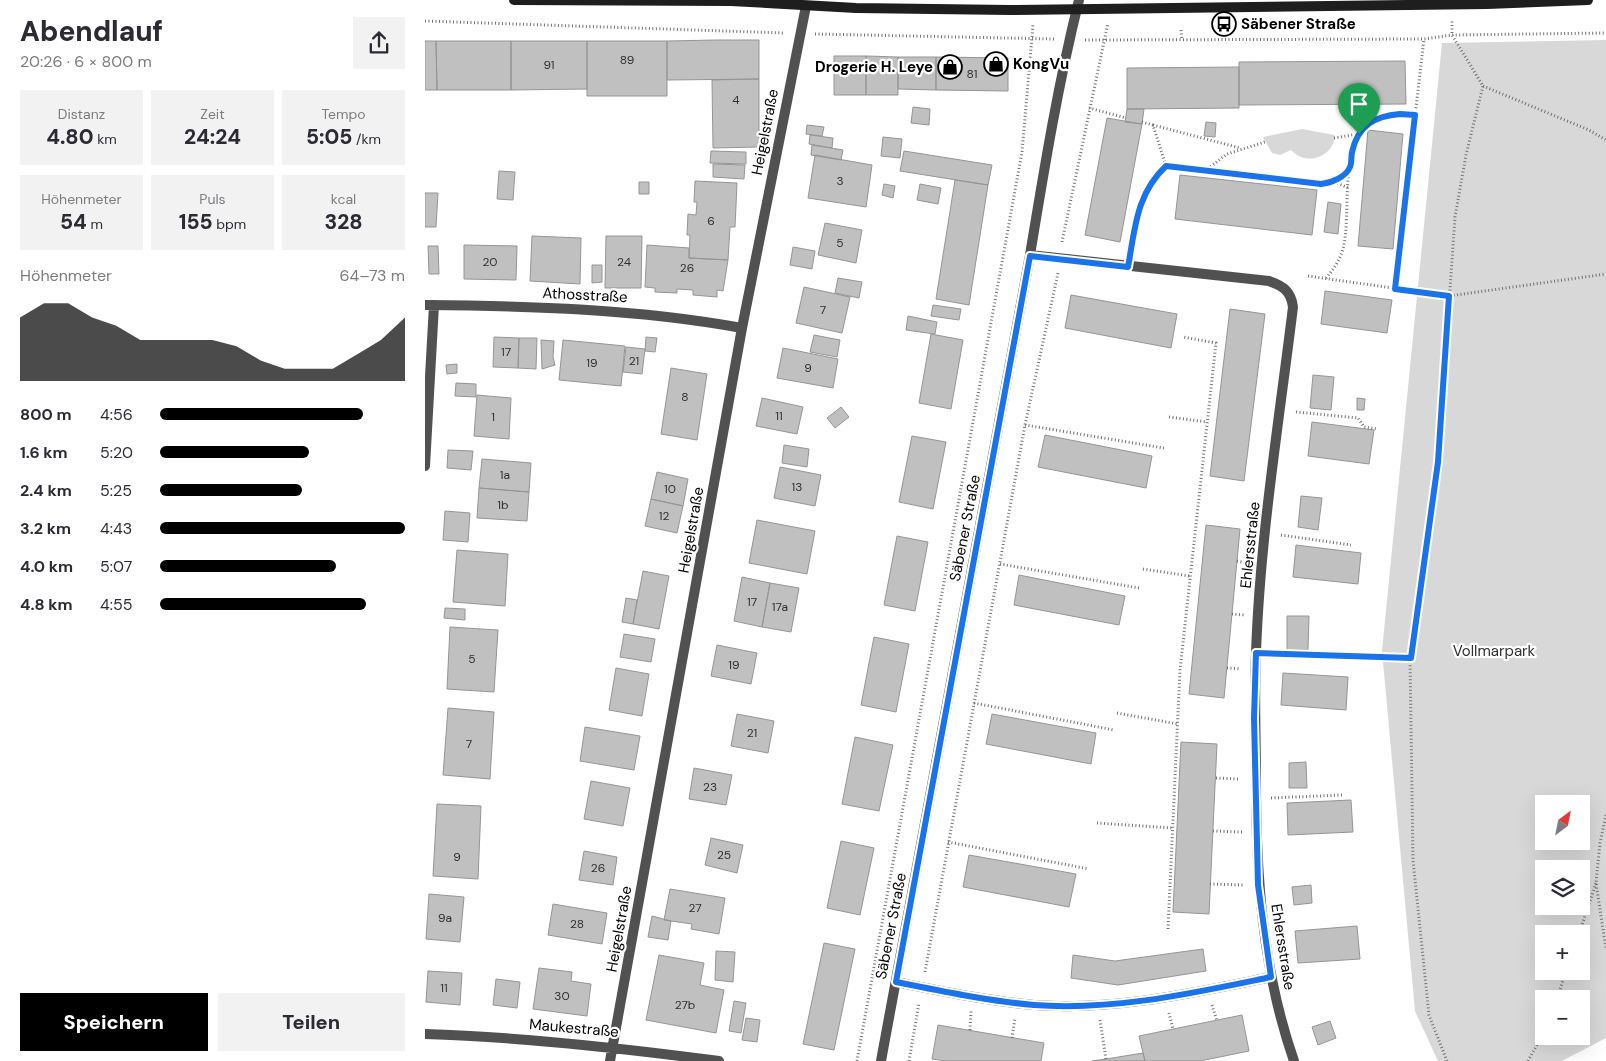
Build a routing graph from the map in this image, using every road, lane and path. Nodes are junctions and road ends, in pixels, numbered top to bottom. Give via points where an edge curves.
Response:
1 (514, 0) edge
2 (1588, 0) edge
3 (1408, 3) edge
4 (1078, 5) edge
5 (806, 6) junction
6 (425, 21) edge
7 (1181, 30) dead end
8 (800, 33) junction
9 (1606, 33) edge
10 (1452, 35) junction
11 (1424, 39) junction
12 (1181, 40) junction
13 (1483, 86) junction
14 (1089, 108) junction
15 (1415, 115) junction
16 (1126, 118) dead end
17 (1142, 122) dead end
18 (1153, 125) junction
19 (1359, 134) junction
20 (1334, 138) dead end
21 (1606, 140) edge
22 (1265, 142) dead end
23 (1240, 148) junction
24 (1166, 166) junction
25 (1350, 168) junction
26 (1205, 171) junction
27 (1334, 182) junction
28 (1349, 188) junction
29 (1030, 256) junction
30 (1060, 260) junction
31 (1128, 267) junction
32 (1606, 274) edge
33 (1308, 276) dead end
34 (1325, 279) junction
35 (1395, 289) junction
36 (1449, 296) junction
37 (429, 305) edge
38 (743, 328) junction
39 (1183, 337) dead end
40 (1280, 410) junction
41 (1169, 417) dead end
42 (1207, 422) junction
43 (1025, 425) junction
44 (1377, 429) dead end
45 (1164, 448) dead end
46 (425, 466) edge
47 (1265, 534) junction
48 (1351, 544) dead end
49 (1000, 564) junction
50 (1143, 569) dead end
51 (1191, 576) junction
52 (1139, 588) dead end
53 (1256, 653) junction
54 (1411, 658) junction
55 (974, 703) junction
56 (1117, 713) dead end
57 (1178, 724) junction
58 (1114, 730) dead end
59 (1215, 778) dead end
60 (1256, 779) junction
61 (1342, 794) dead end
62 (1255, 799) junction
63 (1606, 816) edge
64 (1097, 823) dead end
65 (1173, 828) junction
66 (1213, 831) dead end
67 (1256, 833) junction
68 (948, 842) junction
69 (1089, 869) dead end
70 (1596, 882) junction
71 (1210, 884) dead end
72 (1258, 885) junction
73 (1582, 925) edge
74 (1168, 929) dead end
75 (1606, 948) edge
76 (1271, 977) junction
77 (896, 982) junction
78 (922, 987) junction
79 (1097, 1005) junction
80 (425, 1034) edge
81 (1537, 1045) edge
82 (613, 1047) junction
83 (1106, 1059) dead end
84 (610, 1061) edge
85 (719, 1061) edge
86 (857, 1061) edge
87 (881, 1061) edge
88 (909, 1061) edge
89 (1294, 1061) edge
90 (1447, 1061) edge
91 (1528, 1061) edge

1 - 5 street via 741,2
2 - 3 street
3 - 4 street
4 - 5 street via 901,9
4 - 29 street, Säbener Straße
5 - 8 street, Heigelstraße
6 - 8 path
7 - 12 path
8 - 38 street, Heigelstraße
8 - 86 path via 1032,39 1023,152
9 - 10 path
10 - 11 path
10 - 13 path
11 - 12 path
11 - 15 path
12 - 14 path via 1105,39
13 - 21 path
13 - 36 path via 1455,217
14 - 16 path
14 - 30 path
15 - 19 path via 1383,115 1371,120
15 - 35 path
17 - 18 path
18 - 23 path
18 - 24 path
19 - 20 path
19 - 25 path via 1351,154
22 - 23 path
23 - 26 path
24 - 26 path
24 - 31 path via 1149,184 1143,197
25 - 27 path
25 - 28 path
26 - 27 path via 1321,184
27 - 28 path
28 - 34 path via 1343,250
29 - 30 street, Ehlersstraße
29 - 77 street, Säbener Straße
30 - 31 street, Ehlersstraße
30 - 43 path
31 - 40 street, Ehlersstraße via 1269,281 1287,290 1293,307
32 - 36 path
33 - 34 path
34 - 35 path
35 - 36 path
36 - 54 path via 1438,462
37 - 38 street, Athosstraße via 614,311
37 - 46 street
38 - 82 street, Heigelstraße
39 - 42 path via 1216,343
40 - 44 path via 1358,418 1364,427
40 - 47 street, Ehlersstraße
41 - 42 path
42 - 51 path
43 - 45 path
43 - 49 path
47 - 48 path
47 - 53 street, Ehlersstraße
49 - 52 path
49 - 55 path
50 - 51 path
51 - 57 path via 1180,670
53 - 54 path
53 - 60 street, Ehlersstraße
54 - 90 path via 1413,860 1429,1015
55 - 58 path
55 - 68 path
56 - 57 path
57 - 65 path
59 - 60 path
60 - 62 street, Ehlersstraße
61 - 62 path
62 - 67 street, Ehlersstraße
63 - 70 path
64 - 65 path
65 - 74 path
66 - 67 path
67 - 72 street, Ehlersstraße
68 - 69 path
68 - 78 path
70 - 73 path
70 - 75 path
71 - 72 path
72 - 76 street, Ehlersstraße
76 - 79 street via 1174,998
76 - 89 street, Ehlersstraße
77 - 78 street
77 - 87 street, Säbener Straße
78 - 79 street via 1034,1005
78 - 88 path
79 - 83 path
80 - 82 street, Maukestraße via 499,1036
81 - 91 path
82 - 84 street, Heigelstraße
82 - 85 street, Maukestraße

